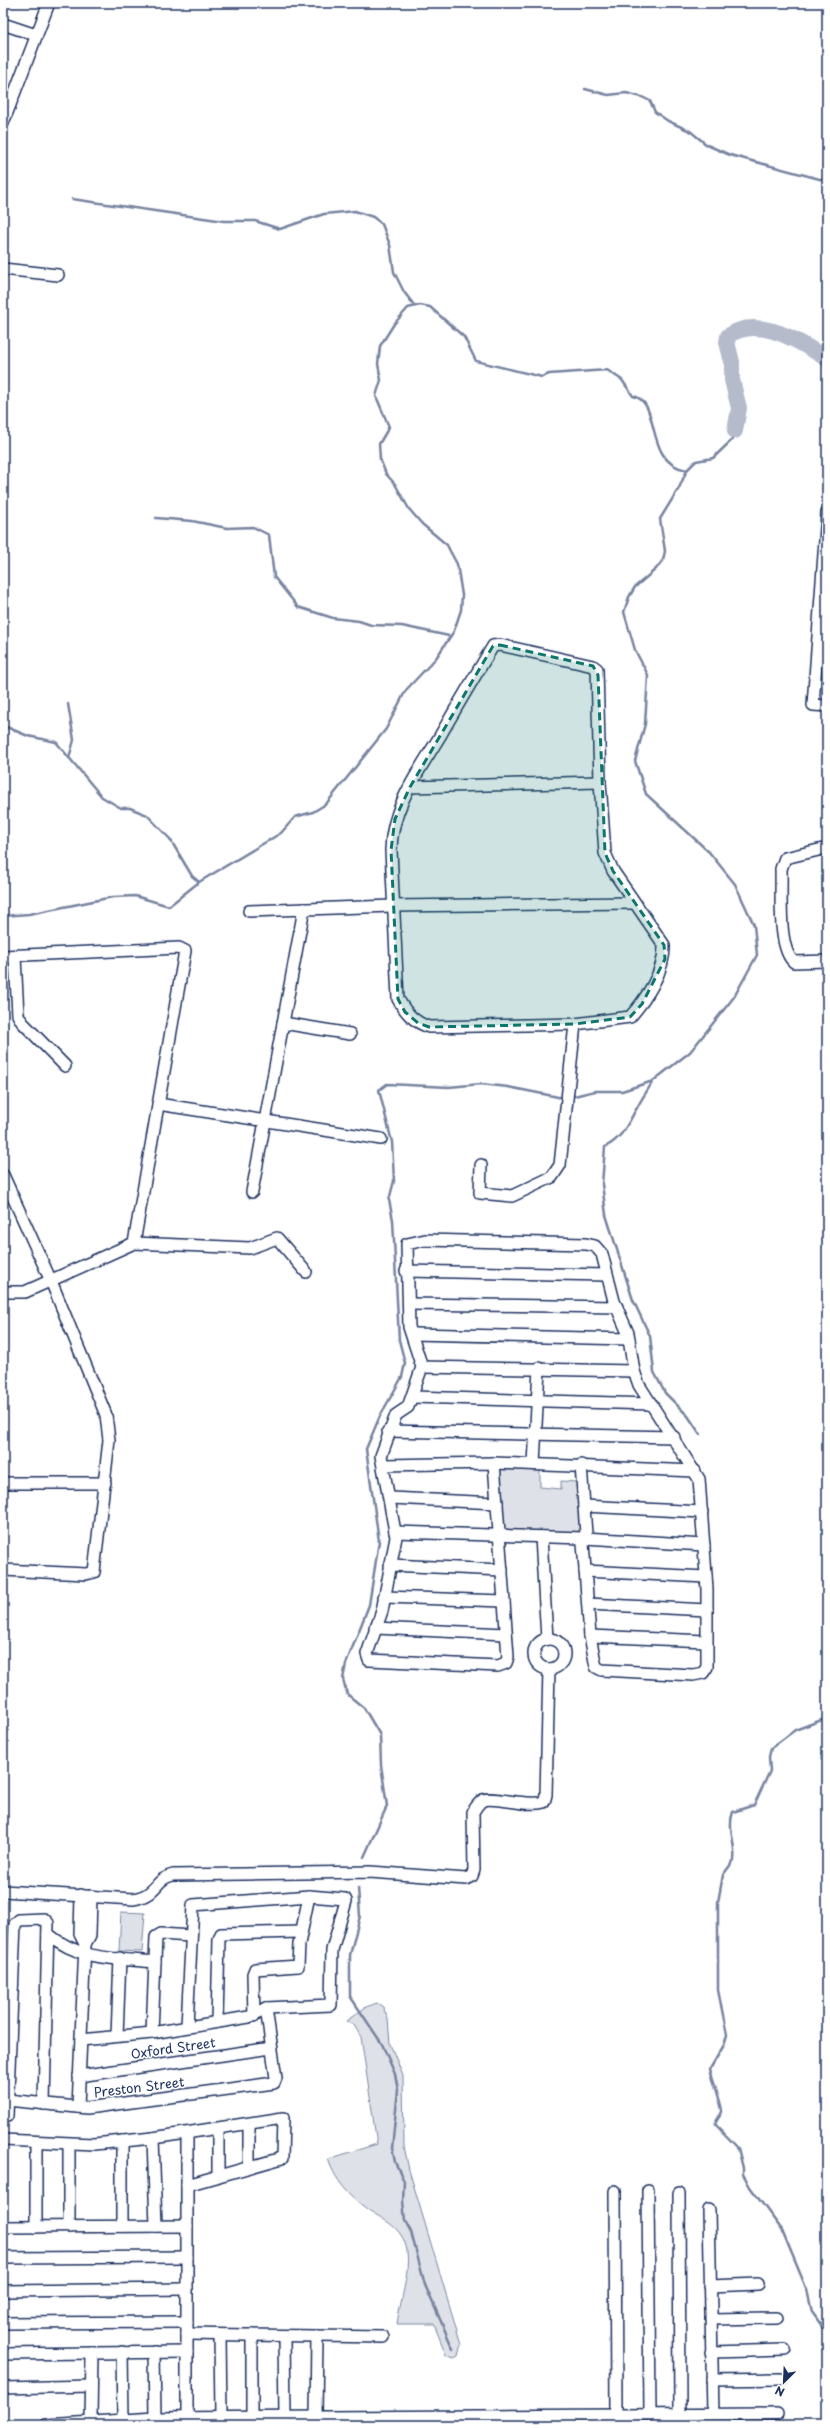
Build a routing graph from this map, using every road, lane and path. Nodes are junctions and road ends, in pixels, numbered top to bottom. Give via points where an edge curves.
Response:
1 (48, 3) edge
2 (3, 24) edge
3 (36, 35) junction
4 (3, 123) edge
5 (3, 269) edge
6 (58, 275) dead end
7 (827, 513) edge
8 (827, 706) edge
9 (600, 782) junction
10 (410, 787) junction
11 (827, 848) edge
12 (634, 903) junction
13 (392, 906) junction
14 (304, 909) junction
15 (249, 911) dead end
16 (3, 956) edge
17 (15, 957) junction
18 (827, 961) edge
19 (283, 1023) junction
20 (576, 1024) junction
21 (350, 1034) dead end
22 (65, 1066) dead end
23 (158, 1104) junction
24 (264, 1120) junction
25 (382, 1139) dead end
26 (481, 1165) dead end
27 (3, 1175) edge
28 (252, 1192) dead end
29 (134, 1243) junction
30 (406, 1271) junction
31 (306, 1272) dead end
32 (607, 1275) junction
33 (51, 1281) junction
34 (3, 1292) edge
35 (409, 1304) junction
36 (617, 1308) junction
37 (412, 1334) junction
38 (629, 1339) junction
39 (422, 1367) junction
40 (539, 1368) junction
41 (634, 1371) junction
42 (412, 1397) junction
43 (538, 1400) junction
44 (651, 1404) junction
45 (388, 1431) junction
46 (537, 1432) junction
47 (674, 1436) junction
48 (494, 1463) junction
49 (534, 1464) junction
50 (384, 1465) junction
51 (581, 1465) junction
52 (695, 1471) junction
53 (3, 1482) edge
54 (105, 1483) junction
55 (390, 1498) junction
56 (497, 1503) junction
57 (584, 1506) junction
58 (702, 1512) junction
59 (395, 1532) junction
60 (499, 1536) junction
61 (541, 1537) junction
62 (584, 1538) junction
63 (704, 1545) junction
64 (390, 1565) junction
65 (3, 1570) edge
66 (502, 1570) junction
67 (585, 1571) junction
68 (706, 1577) junction
69 (384, 1597) junction
70 (504, 1601) junction
71 (588, 1604) junction
72 (707, 1610) junction
73 (375, 1628) junction
74 (506, 1634) junction
75 (590, 1636) junction
76 (547, 1639) junction
77 (706, 1642) junction
78 (549, 1669) junction
79 (3, 1891) edge
80 (86, 1896) junction
81 (309, 1896) junction
82 (301, 1932) junction
83 (48, 1934) junction
84 (190, 1936) junction
85 (85, 1950) junction
86 (120, 1958) junction
87 (155, 1962) junction
88 (266, 2008) junction
89 (254, 2016) junction
90 (217, 2021) junction
91 (187, 2026) junction
92 (152, 2032) junction
93 (117, 2036) junction
94 (81, 2040) junction
95 (271, 2048) junction
96 (79, 2076) junction
97 (7, 2100) junction
98 (44, 2104) junction
99 (78, 2107) junction
100 (7, 2116) dead end
101 (249, 2124) junction
102 (218, 2129) junction
103 (187, 2134) junction
104 (153, 2138) junction
105 (3, 2140) edge
106 (122, 2141) junction
107 (36, 2142) junction
108 (68, 2144) junction
109 (249, 2167) junction
110 (218, 2176) junction
111 (187, 2185) junction
112 (648, 2190) dead end
113 (615, 2192) dead end
114 (679, 2192) dead end
115 (709, 2210) dead end
116 (69, 2226) junction
117 (122, 2226) junction
118 (156, 2226) junction
119 (187, 2226) junction
120 (3, 2227) edge
121 (36, 2227) junction
122 (3, 2258) edge
123 (187, 2258) junction
124 (758, 2284) dead end
125 (710, 2286) junction
126 (187, 2289) junction
127 (3, 2291) edge
128 (777, 2318) dead end
129 (711, 2319) junction
130 (187, 2322) junction
131 (3, 2323) edge
132 (187, 2334) junction
133 (220, 2334) junction
134 (252, 2335) junction
135 (284, 2336) junction
136 (317, 2336) junction
137 (383, 2337) dead end
138 (784, 2350) dead end
139 (122, 2352) junction
140 (154, 2352) junction
141 (187, 2352) junction
142 (711, 2352) junction
143 (92, 2353) junction
144 (3, 2354) edge
145 (781, 2379) dead end
146 (712, 2380) junction
147 (91, 2386) junction
148 (3, 2388) edge
149 (680, 2414) junction
150 (713, 2414) junction
151 (777, 2414) dead end
152 (616, 2415) junction
153 (650, 2415) junction
154 (187, 2417) junction
155 (221, 2417) junction
156 (252, 2417) junction
157 (285, 2417) junction
158 (316, 2417) junction
159 (155, 2418) junction
160 (123, 2419) junction
161 (92, 2420) junction
162 (46, 2425) edge

1 - 3 street
2 - 3 street
3 - 4 street
5 - 6 street
7 - 8 street via 813,705
9 - 10 street
9 - 10 street via 596,669 500,645 493,646
9 - 12 street via 605,852 613,871
10 - 13 street via 395,819 391,835
11 - 18 street via 785,858 781,869 784,944 789,958 794,962
12 - 13 street
12 - 20 street via 664,946 665,959 642,1004 630,1017
13 - 14 street
13 - 20 street via 398,999 405,1012 418,1023 429,1027
14 - 15 street
14 - 19 street
16 - 17 street
17 - 22 street via 18,1015
17 - 23 street via 183,949 185,952
19 - 21 street
19 - 24 street
20 - 26 street via 560,1165 552,1177 512,1196 480,1192
23 - 24 street
23 - 29 street
24 - 25 street
24 - 28 street
27 - 33 street
29 - 31 street via 250,1248 277,1238
29 - 33 street
30 - 32 street
30 - 32 street via 407,1244 425,1240 586,1244 595,1246 602,1254
30 - 35 street
32 - 36 street
33 - 34 street via 25,1292
33 - 54 street via 106,1415 109,1440
35 - 36 street
35 - 37 street
36 - 38 street
37 - 38 street
37 - 39 street
38 - 41 street
39 - 40 street
39 - 42 street
40 - 41 street
40 - 43 street
41 - 44 street
42 - 43 street
42 - 45 street via 407,1409 396,1415
43 - 44 street
43 - 46 street
44 - 47 street
45 - 46 street
45 - 50 street via 381,1456
46 - 47 street
46 - 49 street
47 - 52 street
48 - 49 street
48 - 50 street
48 - 56 street
49 - 51 street
50 - 55 street
51 - 52 street
51 - 57 street
52 - 58 street via 700,1482
53 - 54 street
54 - 65 street via 94,1572 86,1574
55 - 56 street
55 - 59 street
56 - 60 street
57 - 58 street
57 - 62 street
58 - 63 street
59 - 60 street
59 - 64 street
60 - 61 street
60 - 66 street
61 - 62 street
61 - 76 street
62 - 63 street
62 - 67 street
63 - 68 street
64 - 66 street
64 - 69 street
66 - 70 street
67 - 68 street
67 - 71 street
68 - 72 street
69 - 70 street
69 - 73 street
70 - 74 street
71 - 72 street
71 - 75 street
72 - 77 street
73 - 74 street
73 - 74 street via 367,1654 369,1660 380,1662 498,1666 506,1663 508,1657
75 - 77 street
75 - 77 street via 596,1667 602,1670 693,1675 703,1673 707,1667
76 - 78 street via 540,1642 534,1653 537,1664
76 - 78 street via 560,1645 564,1654 561,1663
78 - 80 street via 544,1802 533,1805 485,1800 477,1804 473,1812 474,1870 472,1876 466,1879 357,1872 174,1875 167,1876 152,1892 140,1898
79 - 80 street
80 - 85 street via 90,1936
81 - 82 street
81 - 84 street via 196,1903 192,1908
81 - 88 street via 342,1898 346,1901 332,1950 331,2005
82 - 89 street via 298,1966 255,1969
82 - 90 street via 222,1934 219,1939
83 - 85 street via 72,1951
83 - 97 street via 48,1923 44,1919 15,1922
83 - 98 street
84 - 87 street via 158,1934
84 - 91 street
85 - 86 street
85 - 94 street
86 - 87 street
86 - 93 street
87 - 92 street
88 - 89 street
88 - 95 street
89 - 90 street
90 - 91 street
91 - 92 street
92 - 93 street
93 - 94 street
94 - 96 street
95 - 96 street, Oxford Street
95 - 99 street, Preston Street via 276,2078 274,2083
96 - 99 street
97 - 98 street, Preston Street
97 - 100 street
98 - 99 street, Preston Street
101 - 102 street
101 - 109 street
101 - 109 street via 283,2118 282,2158
102 - 103 street
102 - 110 street
103 - 104 street
103 - 111 street
104 - 106 street
104 - 118 street
105 - 107 street
106 - 108 street
106 - 117 street
107 - 108 street
107 - 121 street
108 - 116 street
109 - 110 street
110 - 111 street
111 - 119 street
112 - 153 street
113 - 152 street
114 - 149 street
115 - 125 street
116 - 117 street
116 - 121 street
117 - 118 street
118 - 119 street
119 - 123 street
120 - 121 street
122 - 123 street
123 - 126 street
124 - 125 street
125 - 129 street
126 - 127 street
126 - 130 street
128 - 129 street
129 - 142 street
130 - 131 street
130 - 132 street
132 - 133 street
132 - 141 street
133 - 134 street
133 - 155 street
134 - 135 street
134 - 156 street
135 - 136 street
135 - 157 street
136 - 137 street
136 - 158 street
138 - 142 street
139 - 140 street
139 - 143 street
139 - 160 street
140 - 141 street
140 - 159 street
141 - 154 street
142 - 146 street
143 - 144 street
143 - 147 street
145 - 146 street
146 - 150 street
147 - 148 street
147 - 161 street
149 - 150 street
149 - 153 street
150 - 151 street
152 - 153 street
152 - 158 street
154 - 155 street
154 - 159 street
155 - 156 street
156 - 157 street
157 - 158 street
159 - 160 street
160 - 161 street
161 - 162 street

